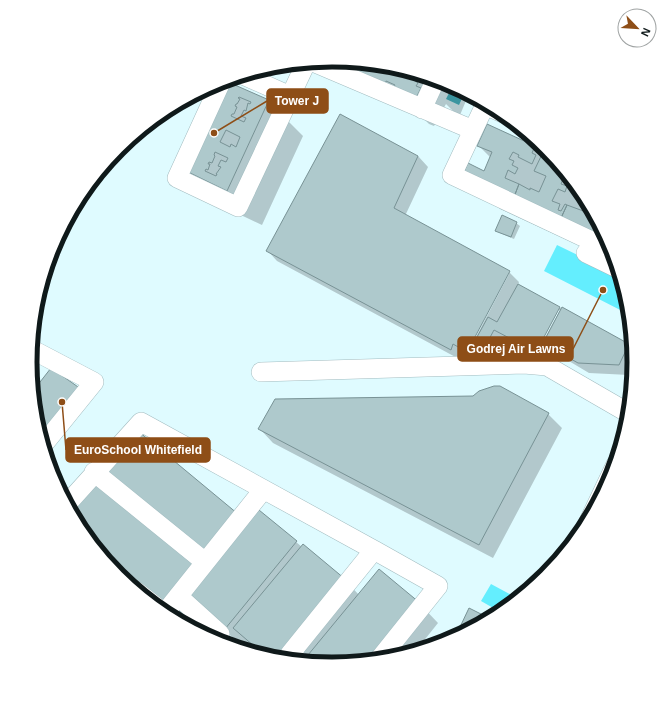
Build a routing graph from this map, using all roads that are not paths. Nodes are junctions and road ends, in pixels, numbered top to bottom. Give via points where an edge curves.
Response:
1 (325, 67) edge
2 (303, 69) edge
3 (251, 79) edge
4 (433, 85) edge
5 (217, 90) edge
6 (290, 96) junction
7 (422, 109) junction
8 (484, 109) edge
9 (473, 130) junction
10 (605, 247) edge
11 (586, 253) dead end
12 (611, 265) edge
13 (38, 352) edge
14 (261, 372) dead end
15 (624, 410) edge
16 (47, 439) edge
17 (94, 472) junction
18 (263, 490) junction
19 (71, 499) edge
20 (374, 550) junction
21 (205, 562) junction
22 (178, 596) junction
23 (168, 608) edge
24 (220, 634) dead end
25 (384, 653) edge
26 (291, 654) edge

1 - 7 lane
2 - 6 lane
3 - 6 lane
4 - 7 lane
5 - 6 lane via 177,178 238,207
7 - 9 lane
8 - 9 lane
9 - 10 lane via 452,175
11 - 12 lane
13 - 16 lane via 94,382
14 - 15 lane via 524,364 547,366
17 - 18 lane via 141,422
17 - 19 lane
17 - 21 lane
18 - 20 lane
18 - 21 lane
20 - 25 lane via 438,586
20 - 26 lane
21 - 22 lane
22 - 23 lane
22 - 24 lane

